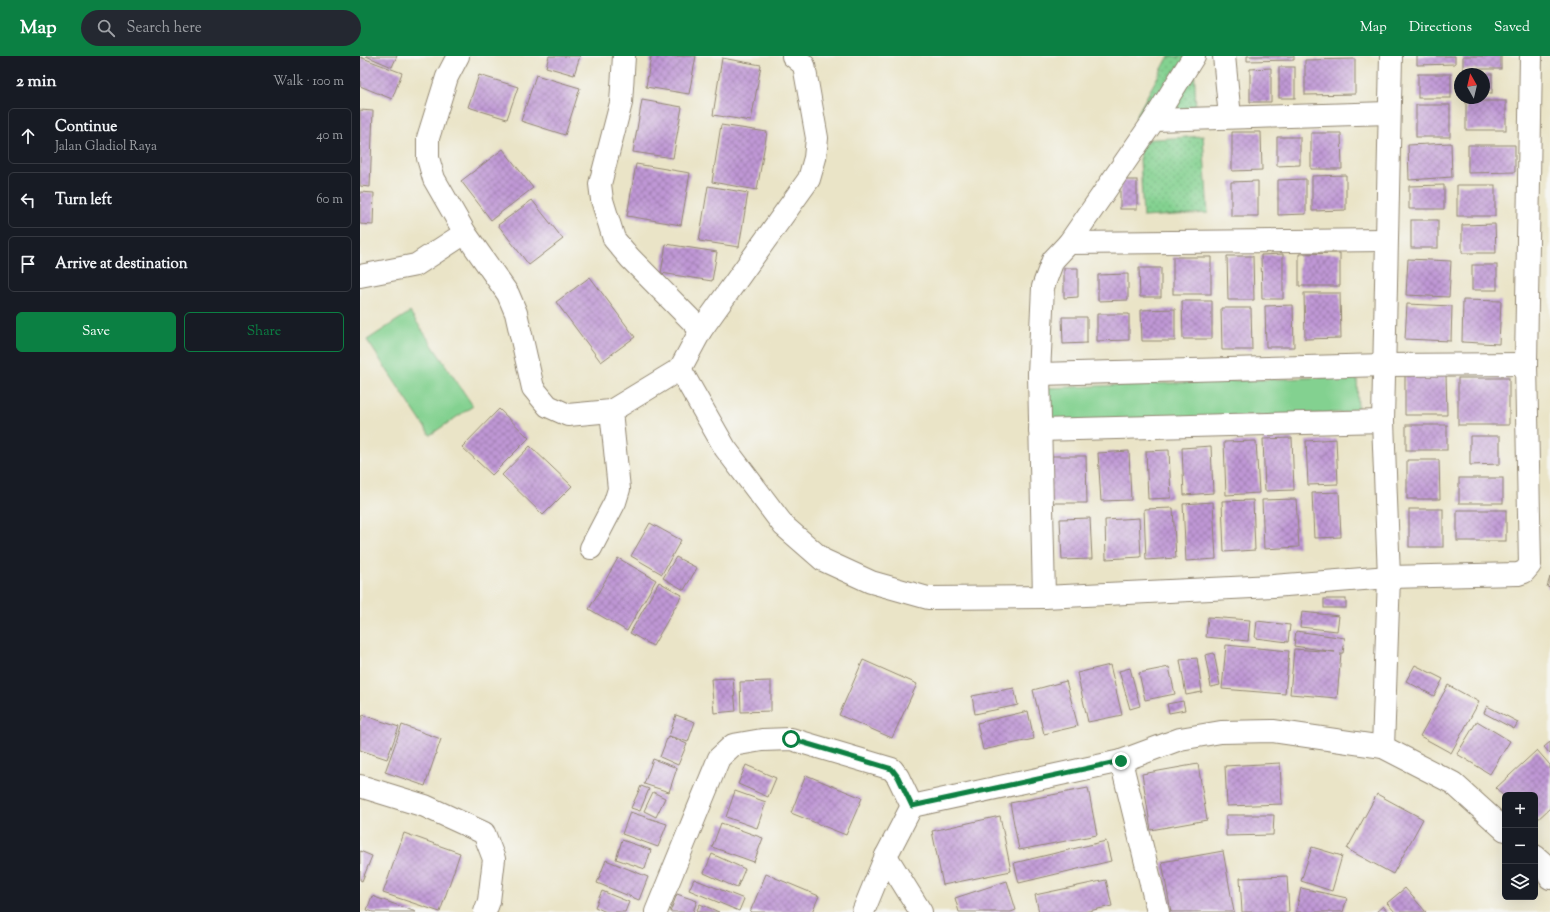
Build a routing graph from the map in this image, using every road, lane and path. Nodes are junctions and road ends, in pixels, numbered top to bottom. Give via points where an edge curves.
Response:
1 (458, 56) edge
2 (624, 56) edge
3 (1194, 56) edge
4 (1224, 56) edge
5 (1391, 56) edge
6 (1531, 56) edge
7 (804, 59) edge
8 (1389, 113) junction
9 (1230, 117) junction
10 (1154, 120) junction
11 (465, 234) junction
12 (1386, 240) junction
13 (1069, 243) junction
14 (360, 276) edge
15 (701, 330) junction
16 (1526, 364) junction
17 (1385, 365) junction
18 (680, 369) junction
19 (1039, 374) junction
20 (611, 411) junction
21 (1383, 421) junction
22 (1040, 430) junction
23 (591, 548) dead end
24 (1389, 577) junction
25 (1044, 597) junction
26 (1383, 747) junction
27 (1121, 761) junction
28 (360, 786) edge
29 (912, 806) junction
30 (1503, 828) edge
31 (886, 856) junction
32 (486, 912) edge
33 (656, 912) edge
34 (863, 912) edge
35 (922, 912) edge
36 (1158, 912) edge

1 - 11 street via 447,77 428,138 428,158 434,179
2 - 15 street via 620,103 600,184 602,200 614,239
3 - 10 street
4 - 9 street
5 - 8 street
6 - 16 street
7 - 15 street via 817,138 809,179
8 - 9 street
8 - 12 street
9 - 10 street
10 - 13 street
11 - 14 street via 416,265
11 - 20 street via 511,300 533,388 548,406 568,415
12 - 13 street
12 - 17 street
13 - 19 street via 1053,260 1043,287
15 - 18 street
16 - 17 street
16 - 24 street via 1530,565 1518,574
17 - 19 street
17 - 21 street
18 - 20 street
18 - 25 street via 725,448 784,526 823,560 870,582 928,598
19 - 22 street
20 - 23 street via 619,489
21 - 22 street
21 - 24 street
22 - 25 street
24 - 25 street via 1273,586
24 - 26 street
26 - 27 street via 1273,732 1221,732 1180,739
26 - 30 street via 1453,784
27 - 29 street
27 - 36 street
28 - 32 street via 425,806 484,833 494,859
29 - 31 street
29 - 33 street via 892,769 791,739 733,745 719,758
31 - 34 street
31 - 35 street

